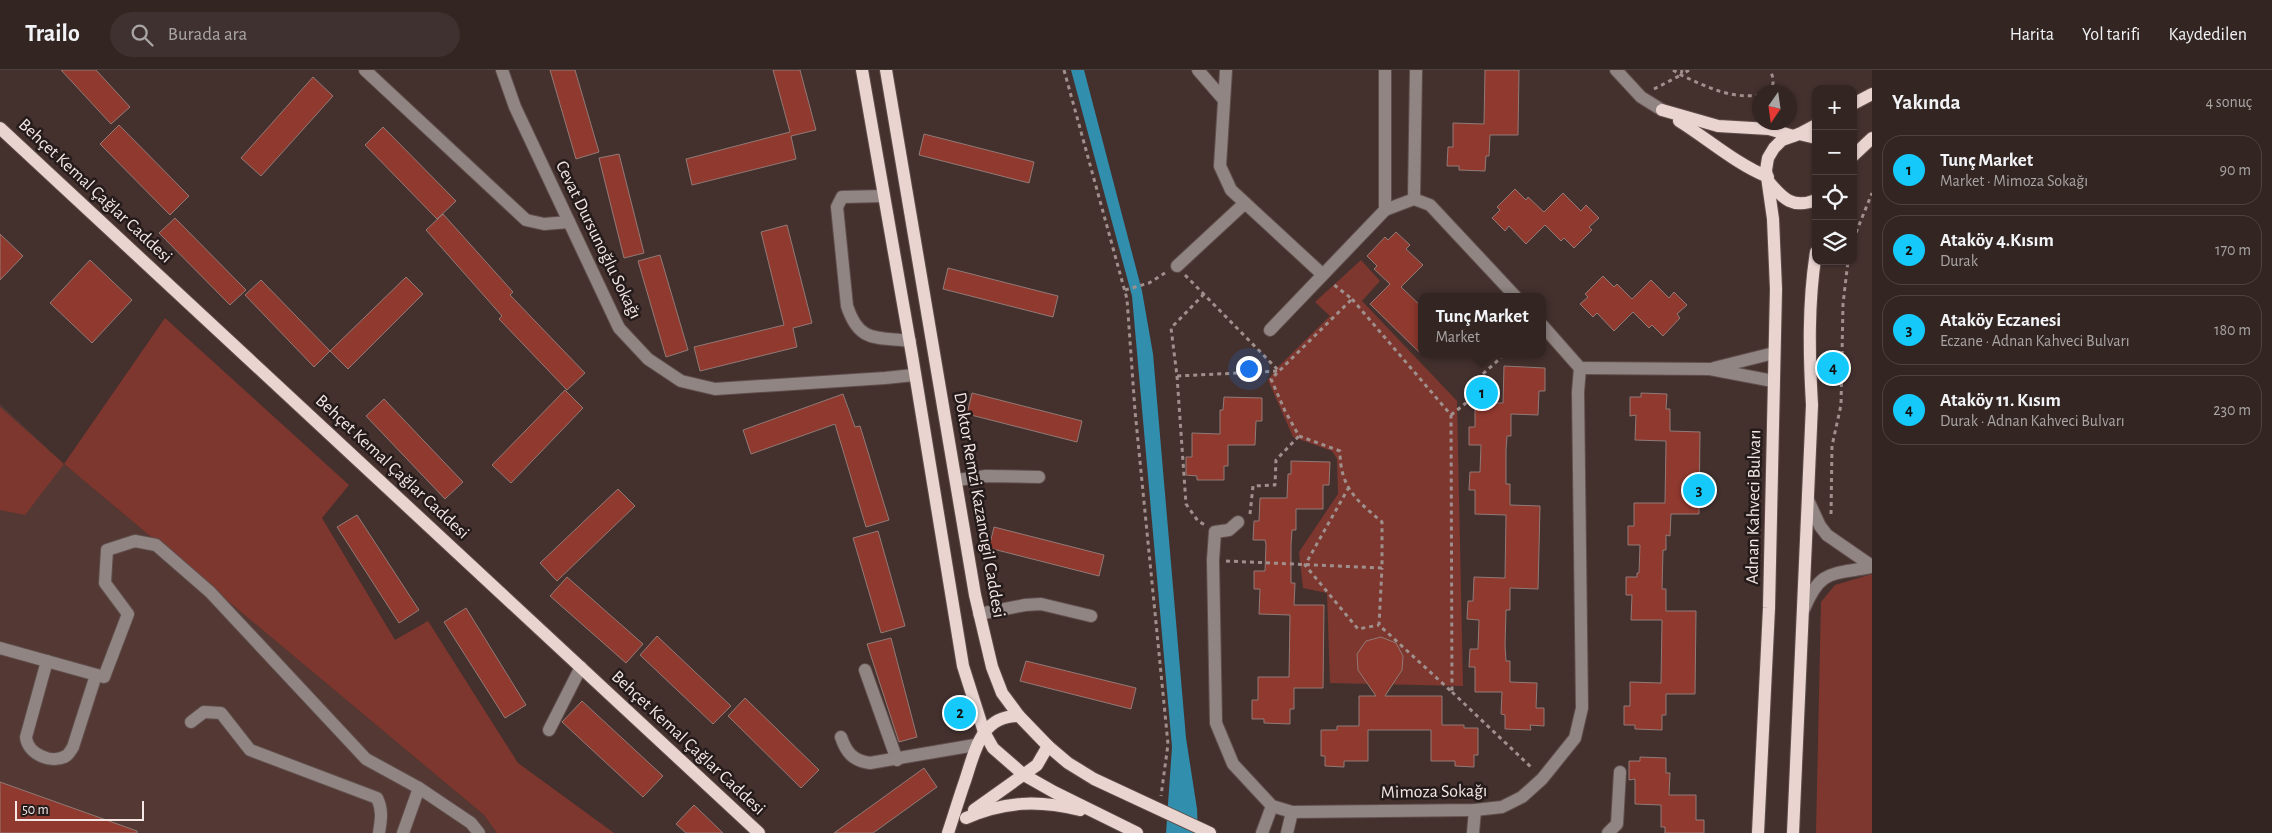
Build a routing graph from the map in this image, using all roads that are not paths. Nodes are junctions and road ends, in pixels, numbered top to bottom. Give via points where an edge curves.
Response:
1 (366, 70) edge
2 (502, 70) edge
3 (862, 70) edge
4 (886, 70) edge
5 (1198, 70) edge
6 (1226, 70) edge
7 (1385, 70) edge
8 (1416, 70) edge
9 (1616, 70) edge
10 (1872, 94) edge
11 (1224, 100) junction
12 (1857, 102) edge
13 (1662, 110) junction
14 (1812, 127) edge
15 (0, 128) edge
16 (1796, 135) junction
17 (1812, 137) edge
18 (1872, 138) edge
19 (1857, 152) edge
20 (1768, 180) junction
21 (884, 196) junction
22 (1414, 199) junction
23 (1812, 202) edge
24 (1245, 203) junction
25 (1385, 210) junction
26 (569, 222) junction
27 (1815, 265) edge
28 (1176, 266) road end
29 (1322, 274) junction
30 (1512, 293) edge
31 (1546, 329) edge
32 (1270, 330) dead end
33 (910, 341) junction
34 (1774, 353) junction
35 (1580, 368) junction
36 (1710, 369) junction
37 (914, 375) junction
38 (1773, 381) junction
39 (1039, 478) dead end
40 (957, 480) junction
41 (1808, 500) junction
42 (1234, 526) road end
43 (1872, 567) edge
44 (980, 614) junction
45 (1802, 614) junction
46 (1091, 616) dead end
47 (0, 649) edge
48 (47, 661) junction
49 (581, 667) junction
50 (865, 670) dead end
51 (96, 675) junction
52 (1019, 716) junction
53 (191, 722) dead end
54 (549, 730) dead end
55 (984, 732) junction
56 (841, 737) dead end
57 (975, 745) junction
58 (1048, 746) junction
59 (897, 760) junction
60 (1620, 772) dead end
61 (1024, 775) junction
62 (419, 788) junction
63 (1272, 806) junction
64 (1475, 810) junction
65 (1292, 812) junction
66 (1103, 816) junction
67 (966, 818) junction
68 (379, 833) edge
69 (403, 833) edge
70 (479, 833) edge
71 (759, 833) edge
72 (948, 833) edge
73 (1137, 833) edge
74 (1210, 833) edge
75 (1262, 833) edge
76 (1287, 833) edge
77 (1472, 833) edge
78 (1608, 833) edge
79 (1758, 833) edge
80 (1793, 833) edge

1 - 26 street via 526,220 544,224
2 - 26 street, Cevat Dursunoğlu Sokağı via 515,107
3 - 21 main road
4 - 40 main road, Doktor Remzi Kazancıgil Caddesi
5 - 11 street
6 - 11 street
7 - 25 street
8 - 22 street
9 - 13 street via 1641,97
10 - 12 main road
11 - 24 street via 1220,166 1231,190
13 - 16 main road via 1718,126 1769,128
13 - 20 main road
14 - 16 main road
15 - 49 main road, Behçet Kemal Çağlar Caddesi
16 - 17 main road
16 - 20 main road, Adnan Kahveci Bulvarı via 1782,140 1774,148 1768,158
18 - 19 main road
20 - 23 main road via 1783,198 1794,203
20 - 34 main road, Adnan Kahveci Bulvarı via 1776,253
21 - 33 main road
21 - 33 street via 842,197 839,201 837,217 847,306 852,321 864,334
22 - 25 street
22 - 30 street via 1430,205
24 - 28 street
24 - 29 street
25 - 29 street
26 - 37 street, Cevat Dursunoğlu Sokağı via 619,328 648,359 681,381 715,389
27 - 41 main road via 1809,342 1812,405
29 - 32 street
31 - 35 street
33 - 37 main road
34 - 36 street
34 - 38 main road, Adnan Kahveci Bulvarı
35 - 36 street
35 - 64 street, Mimoza Sokağı via 1582,708 1575,738 1542,779 1522,797 1502,807
36 - 38 street
37 - 55 main road via 963,666
38 - 79 main road, Adnan Kahveci Bulvarı via 1769,608
39 - 40 street via 986,476
40 - 44 main road, Doktor Remzi Kazancıgil Caddesi
41 - 43 street via 1820,526 1831,538
41 - 45 main road
42 - 63 street via 1215,532 1216,723 1233,764
43 - 45 street via 1824,577 1812,589
44 - 46 street via 1025,604 1041,604
44 - 52 main road, Doktor Remzi Kazancıgil Caddesi via 992,667 1002,693
45 - 80 main road
47 - 48 street
48 - 51 street
48 - 51 street via 26,737 34,753 42,756 64,758 73,747
49 - 54 street
49 - 71 main road, Behçet Kemal Çağlar Caddesi
50 - 59 street
51 - 62 street via 104,677 128,614 105,582 107,550 135,541 156,545 210,592 366,759
52 - 55 main road via 1007,716 996,721
52 - 58 main road, Doktor Remzi Kazancıgil Caddesi
53 - 68 street via 204,712 221,713 250,750 377,798 381,806
55 - 57 main road
55 - 61 main road via 992,748
56 - 59 street via 845,749 860,762
57 - 59 street
57 - 72 main road
58 - 61 main road via 1037,766
58 - 74 main road, Doktor Remzi Kazancıgil Caddesi via 1094,779
60 - 78 street via 1617,824
61 - 66 main road
61 - 67 main road
62 - 69 street
62 - 70 street via 471,823
63 - 65 street, Mimoza Sokağı
63 - 75 street
64 - 65 street, Mimoza Sokağı
64 - 77 street
65 - 76 street
66 - 67 main road via 1066,807 1018,803 984,810
66 - 73 main road
67 - 72 main road

